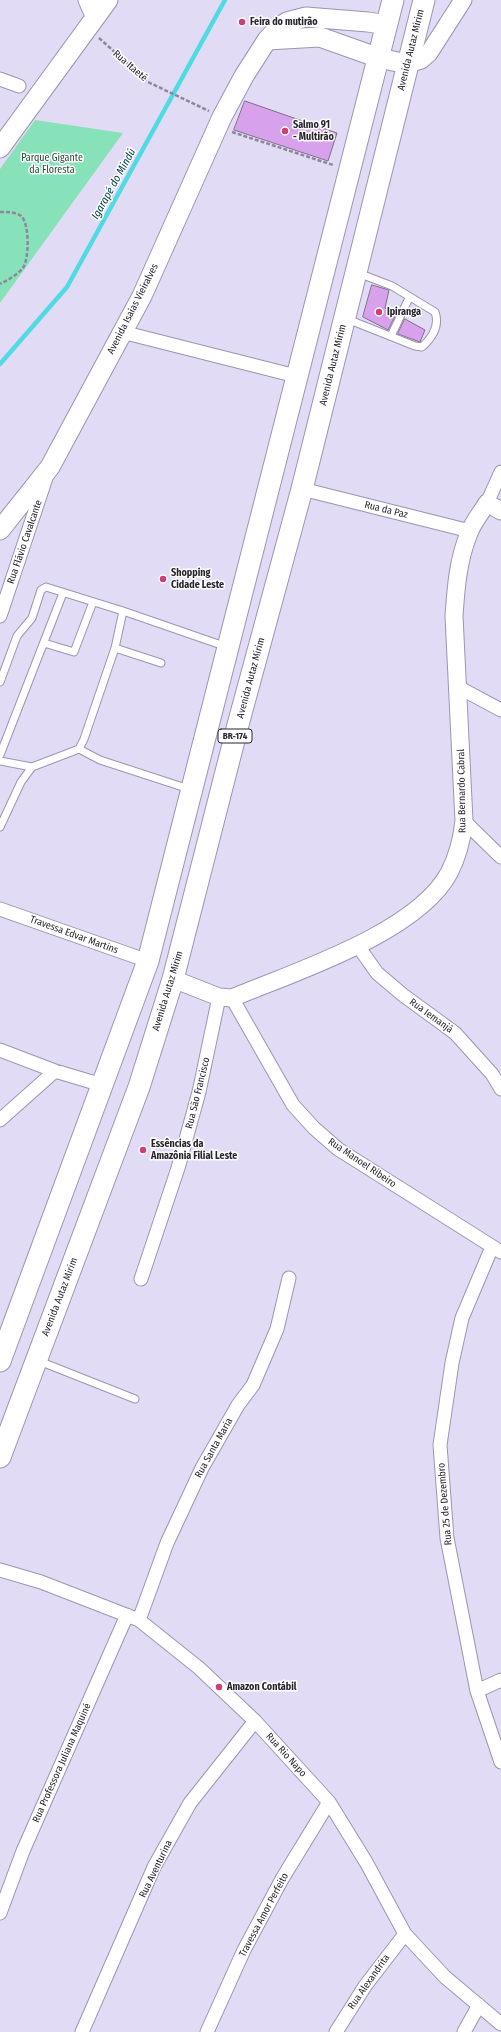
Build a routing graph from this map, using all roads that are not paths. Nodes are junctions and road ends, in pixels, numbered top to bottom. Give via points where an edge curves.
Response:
1 (87, 0) edge
2 (108, 0) edge
3 (393, 0) edge
4 (424, 0) edge
5 (463, 0) edge
6 (95, 18) junction
7 (386, 25) junction
8 (266, 40) junction
9 (379, 58) junction
10 (407, 64) junction
11 (0, 79) edge
12 (19, 86) dead end
13 (0, 148) edge
14 (356, 272) junction
15 (409, 298) junction
16 (345, 318) junction
17 (122, 332) junction
18 (391, 336) junction
19 (296, 376) junction
20 (50, 467) junction
21 (501, 472) edge
22 (302, 489) junction
23 (494, 507) edge
24 (0, 530) edge
25 (470, 531) junction
26 (63, 593) junction
27 (93, 602) junction
28 (123, 611) junction
29 (0, 616) edge
30 (44, 642) junction
31 (228, 647) junction
32 (115, 648) junction
33 (161, 663) dead end
34 (0, 682) edge
35 (458, 687) junction
36 (501, 710) edge
37 (79, 749) junction
38 (0, 755) edge
39 (0, 761) edge
40 (32, 767) junction
41 (190, 790) junction
42 (464, 821) junction
43 (0, 827) edge
44 (501, 857) edge
45 (0, 909) edge
46 (358, 946) junction
47 (148, 961) junction
48 (173, 979) junction
49 (226, 997) junction
50 (0, 1050) edge
51 (55, 1071) junction
52 (102, 1085) junction
53 (501, 1089) edge
54 (0, 1120) edge
55 (496, 1250) edge
56 (289, 1278) dead end
57 (141, 1279) dead end
58 (37, 1360) junction
59 (0, 1361) edge
60 (135, 1399) dead end
61 (0, 1458) edge
62 (0, 1570) edge
63 (133, 1617) junction
64 (501, 1680) edge
65 (477, 1691) junction
66 (255, 1721) junction
67 (501, 1762) edge
68 (329, 1802) junction
69 (0, 1913) edge
70 (405, 1934) junction
71 (479, 2004) junction
72 (501, 2024) edge
73 (82, 2032) edge
74 (207, 2032) edge
75 (336, 2032) edge
76 (464, 2032) edge

1 - 6 street
2 - 6 main road
3 - 7 main road, BR-174
4 - 10 main road, Avenida Autaz Mirim / BR-174
5 - 10 street via 429,53 415,63
6 - 13 main road
7 - 8 main road, Avenida Isaías Vieiralves via 306,17 283,24
7 - 9 main road, BR-174
8 - 9 main road via 320,37
8 - 17 main road, Avenida Isaías Vieiralves via 220,122 142,296
9 - 10 main road
9 - 19 main road, BR-174
10 - 14 main road, Avenida Autaz Mirim / BR-174
11 - 12 street
14 - 15 lane via 392,286
14 - 16 main road, Avenida Autaz Mirim / BR-174
15 - 18 lane
15 - 18 lane via 435,312 437,326 422,347
16 - 18 lane
16 - 22 main road, Avenida Autaz Mirim / BR-174
17 - 19 street
17 - 20 main road, Avenida Isaías Vieiralves
19 - 31 main road, BR-174
20 - 24 main road, Avenida Isaías Vieiralves
20 - 29 street, Rua Flávio Cavalcante
21 - 23 street, Rua Bernardo Cabral
22 - 25 street, Rua da Paz
22 - 48 main road, Avenida Autaz Mirim / BR-174
23 - 25 street, Rua Bernardo Cabral
25 - 35 street, Rua Bernardo Cabral via 461,557 456,584 454,616
26 - 27 lane
26 - 30 lane
26 - 34 lane via 46,587 41,590 32,618 17,636
27 - 28 lane
27 - 30 lane via 74,652
28 - 31 lane
28 - 32 lane
30 - 38 lane
31 - 41 main road, BR-174
32 - 33 lane
32 - 37 lane
35 - 36 street
35 - 42 street, Rua Bernardo Cabral
37 - 40 lane
37 - 41 lane via 100,760
39 - 40 lane
40 - 43 lane via 21,782
41 - 47 main road, BR-174
42 - 44 street
42 - 46 street, Rua Bernardo Cabral via 457,856 449,874 433,894 392,927
45 - 47 street, Travessa Edvar Martins
46 - 49 street, Rua Bernardo Cabral
46 - 53 street, Rua Iemanjá via 377,972 403,995 455,1033 492,1074
47 - 52 main road, BR-174
48 - 49 street
48 - 58 main road, Avenida Autaz Mirim / BR-174 via 139,1087
49 - 55 street, Rua Manoel Ribeiro via 293,1105 314,1128 338,1149
49 - 57 street, Rua São Francisco via 178,1168
50 - 51 street
51 - 52 street
51 - 54 street
52 - 59 main road, BR-174
55 - 65 street, Rua 25 de Dezembro via 462,1318 452,1363 440,1444 447,1538
56 - 63 street, Rua Santa Maria via 276,1329 253,1385 238,1405 202,1468
58 - 60 lane
58 - 61 main road, Avenida Autaz Mirim / BR-174
62 - 63 street, Rua Rio Napo via 41,1582
63 - 66 street, Rua Rio Napo via 199,1668
63 - 69 street, Rua Professora Juliana Maquiné via 23,1851
64 - 65 street
65 - 67 street, Rua 25 de Dezembro
66 - 68 street, Rua Rio Napo
66 - 73 street, Rua Aventurina via 190,1803 154,1867
68 - 70 street, Rua Rio Napo via 366,1862
68 - 74 street, Travessa Amor Perfeito via 282,1879 244,1950
70 - 71 street, Rua Rio Napo via 445,1977
70 - 75 street, Rua Alexandrita via 365,1986
71 - 72 street, Rua Rio Napo
71 - 76 street

